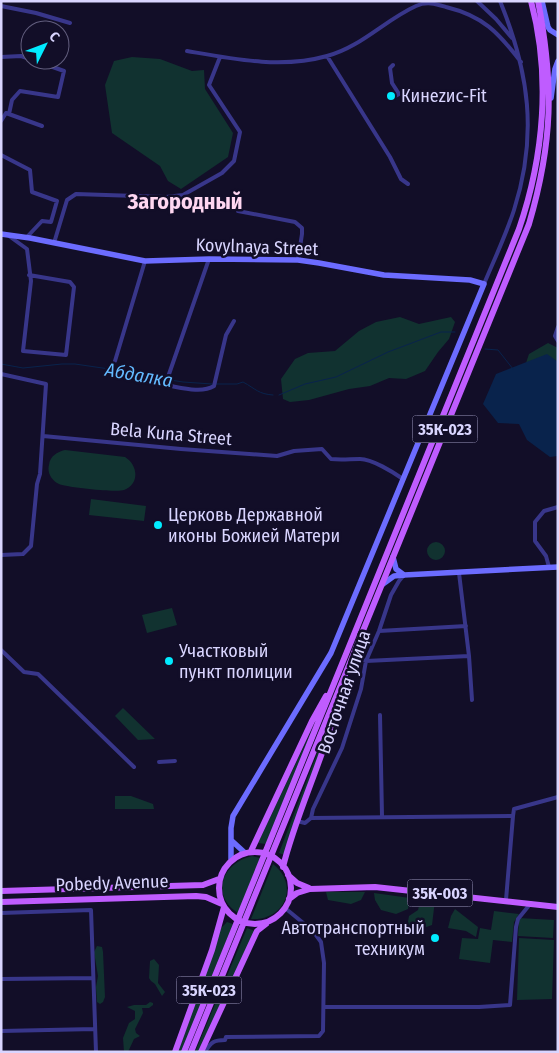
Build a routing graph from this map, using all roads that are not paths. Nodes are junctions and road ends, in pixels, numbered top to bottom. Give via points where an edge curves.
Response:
1 (478, 1) edge
2 (500, 1) edge
3 (532, 1) edge
4 (538, 1) edge
5 (542, 1) edge
6 (1, 6) edge
7 (60, 20) edge
8 (558, 35) edge
9 (514, 40) junction
10 (187, 52) dead end
11 (20, 56) edge
12 (327, 56) junction
13 (1, 57) edge
14 (220, 57) junction
15 (558, 61) edge
16 (521, 62) junction
17 (393, 65) dead end
18 (61, 70) edge
19 (390, 99) dead end
20 (549, 108) junction
21 (9, 114) junction
22 (1, 121) edge
23 (42, 126) dead end
24 (1, 155) edge
25 (408, 184) dead end
26 (238, 211) dead end
27 (4, 235) edge
28 (28, 238) junction
29 (54, 243) junction
30 (209, 259) junction
31 (298, 260) junction
32 (145, 261) junction
33 (30, 275) junction
34 (484, 284) junction
35 (234, 321) dead end
36 (558, 326) edge
37 (558, 341) edge
38 (115, 361) dead end
39 (1, 374) edge
40 (43, 436) junction
41 (403, 479) junction
42 (558, 507) edge
43 (1, 555) edge
44 (393, 556) junction
45 (549, 567) junction
46 (558, 567) edge
47 (460, 572) junction
48 (404, 575) junction
49 (380, 587) junction
50 (466, 626) junction
51 (379, 631) junction
52 (1, 650) edge
53 (352, 656) junction
54 (469, 656) junction
55 (366, 661) junction
56 (340, 671) junction
57 (342, 682) junction
58 (472, 700) dead end
59 (380, 715) dead end
60 (175, 761) dead end
61 (159, 762) dead end
62 (134, 767) dead end
63 (558, 797) edge
64 (382, 816) junction
65 (513, 816) junction
66 (311, 818) junction
67 (297, 821) junction
68 (232, 841) junction
69 (273, 842) junction
70 (247, 851) junction
71 (232, 859) junction
72 (283, 867) junction
73 (288, 875) junction
74 (219, 879) junction
75 (310, 889) junction
76 (1, 891) edge
77 (289, 899) junction
78 (506, 900) junction
79 (1, 902) edge
80 (531, 903) junction
81 (223, 906) junction
82 (558, 906) edge
83 (285, 908) junction
84 (1, 913) edge
85 (268, 922) junction
86 (237, 929) junction
87 (93, 978) junction
88 (1, 979) edge
89 (324, 1007) junction
90 (95, 1030) junction
91 (1, 1031) edge
92 (96, 1052) edge
93 (175, 1052) edge
94 (184, 1052) edge
95 (191, 1052) edge
96 (203, 1052) edge

1 - 9 street
2 - 9 street
3 - 56 main road, 35К-023 via 540,43 542,98 540,145 530,198
4 - 20 main road, 35К-023 via 547,54
5 - 8 street via 548,27
6 - 7 street
9 - 16 street
10 - 14 street
11 - 13 street
12 - 14 street via 301,62
12 - 16 street via 349,48 415,6 431,3 466,12 486,23
12 - 25 street via 401,179
14 - 29 street via 209,85 240,132 234,161 222,173 183,195 76,194 67,200
15 - 20 street
16 - 34 street via 528,107 526,165 514,211
17 - 19 street via 390,68 392,83 399,94
18 - 21 street via 64,71 58,98 20,91 12,100
20 - 44 main road, 35К-023 via 539,190 526,231
21 - 22 street via 6,112
21 - 23 street
24 - 28 street via 30,170 32,192 57,202 51,222 42,221
26 - 31 street via 296,222 302,228
27 - 28 street, Kovylnaya Street
27 - 33 street via 27,249
28 - 29 street, Kovylnaya Street
29 - 32 street, Kovylnaya Street
30 - 31 street, Kovylnaya Street
30 - 32 street, Kovylnaya Street
30 - 35 street via 165,385 195,390 212,388 226,335
31 - 34 street, Kovylnaya Street via 384,275 470,280
32 - 38 street
33 - 33 street via 70,282 74,287 66,355 23,351
34 - 41 street
36 - 37 street via 555,336
39 - 40 street via 46,384
40 - 41 street via 277,456 294,450 322,449 331,459 361,459 388,469
40 - 43 street via 31,546 23,554
41 - 68 street via 330,653 233,816
42 - 45 street via 544,511 535,522 535,541 546,556
44 - 48 street via 396,569
44 - 49 main road, 35К-023
45 - 46 street
45 - 47 street
47 - 48 street
47 - 50 street
48 - 49 street via 390,578
48 - 51 street, Восточная улица via 391,595
49 - 53 main road, 35К-023
50 - 51 street
50 - 54 street
51 - 55 street, Восточная улица
52 - 62 street via 24,672 38,674
53 - 55 street
53 - 57 main road, 35К-023
54 - 55 street
54 - 58 street
55 - 66 street, Восточная улица via 361,689 342,748
56 - 69 main road, 35К-023
56 - 70 main road
57 - 67 main road via 330,730
57 - 69 main road, 35К-023
59 - 64 street
60 - 61 street
63 - 65 street via 514,809
64 - 65 street
64 - 66 street
65 - 78 street
66 - 67 street via 305,823
67 - 72 main road
68 - 70 street
68 - 71 street
69 - 86 main road, 35К-023
70 - 71 main road
70 - 72 main road via 268,854
71 - 74 main road
72 - 73 main road
73 - 75 main road
73 - 77 main road via 291,886
74 - 76 main road, Pobedy Avenue via 203,885
74 - 81 main road
75 - 77 main road
75 - 78 main road, 35К-003 via 374,887
77 - 83 main road
78 - 80 main road, 35К-003
79 - 81 main road, Pobedy Avenue via 196,896 206,897
80 - 82 main road, 35К-003
80 - 89 street via 518,919 516,927 510,1004
81 - 85 main road via 241,921 256,925
81 - 93 main road via 212,950
83 - 85 main road
83 - 89 street via 322,942
84 - 87 street via 91,910
85 - 96 main road via 258,931
86 - 94 main road, 35К-023
86 - 95 main road, 35К-023
87 - 88 street
87 - 90 street
89 - 96 street via 323,1031 319,1036 226,1038 211,1042
90 - 91 street
90 - 92 street

